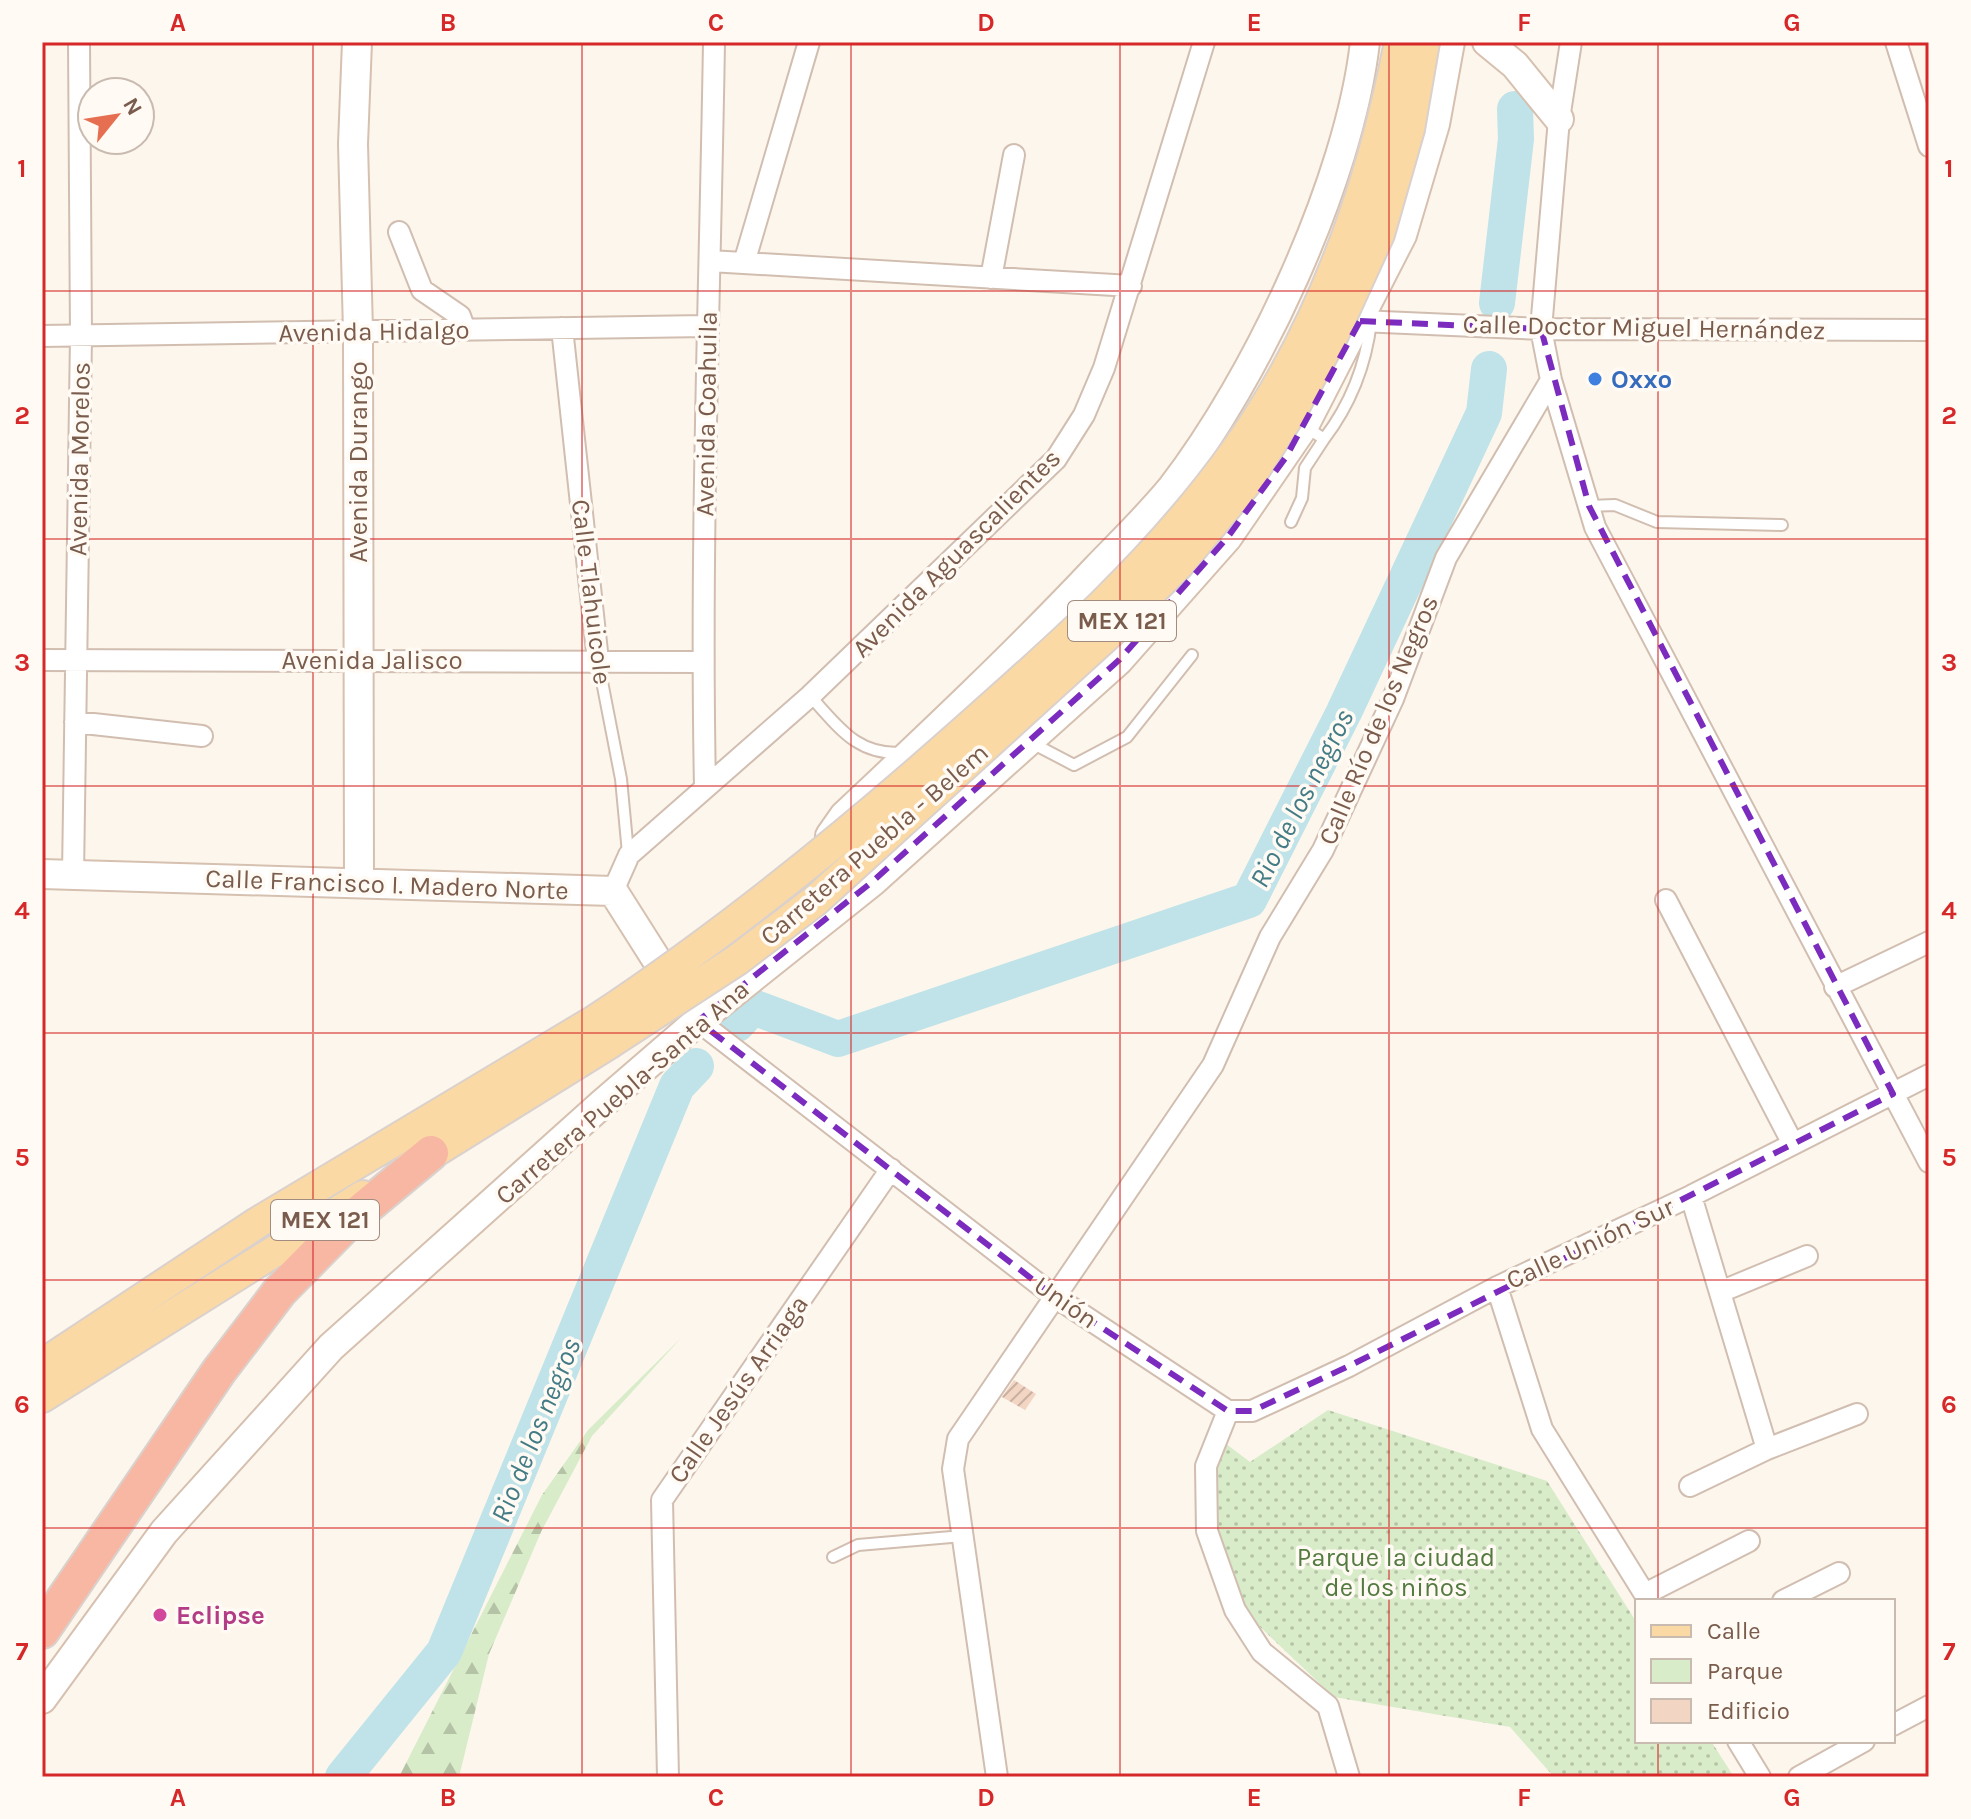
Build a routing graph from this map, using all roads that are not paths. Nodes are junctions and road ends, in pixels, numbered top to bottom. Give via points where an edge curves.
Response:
1 (79, 42) edge
2 (357, 42) edge
3 (714, 42) edge
4 (809, 42) edge
5 (1204, 42) edge
6 (1365, 42) edge
7 (1408, 42) edge
8 (1450, 42) edge
9 (1487, 42) edge
10 (1571, 42) edge
11 (1896, 42) edge
12 (1362, 72) junction
13 (1443, 81) junction
14 (1559, 119) junction
15 (1929, 146) edge
16 (1014, 155) dead end
17 (399, 232) dead end
18 (710, 261) junction
19 (1301, 262) junction
20 (744, 263) junction
21 (991, 278) junction
22 (1131, 286) junction
23 (1365, 321) junction
24 (706, 326) junction
25 (562, 328) junction
26 (1541, 329) junction
27 (465, 330) junction
28 (1929, 330) edge
29 (358, 331) junction
30 (42, 336) edge
31 (81, 336) junction
32 (1551, 380) junction
33 (1239, 385) junction
34 (1312, 427) junction
35 (1589, 506) junction
36 (1291, 522) dead end
37 (1782, 525) dead end
38 (1192, 655) dead end
39 (42, 660) edge
40 (76, 660) junction
41 (357, 660) junction
42 (598, 661) junction
43 (702, 662) junction
44 (810, 696) junction
45 (75, 722) junction
46 (202, 736) dead end
47 (1029, 741) junction
48 (912, 753) junction
49 (705, 787) junction
50 (629, 855) junction
51 (813, 860) junction
52 (42, 874) edge
53 (73, 875) junction
54 (359, 883) junction
55 (613, 891) junction
56 (1666, 900) dead end
57 (1929, 942) edge
58 (1835, 987) junction
59 (698, 1021) junction
60 (602, 1032) junction
61 (1929, 1075) edge
62 (1893, 1094) junction
63 (1793, 1144) junction
64 (431, 1153) junction
65 (1929, 1162) edge
66 (891, 1169) junction
67 (1691, 1196) junction
68 (1807, 1256) dead end
69 (1497, 1287) junction
70 (1720, 1292) junction
71 (1054, 1296) junction
72 (42, 1365) edge
73 (42, 1397) edge
74 (1228, 1411) junction
75 (1857, 1414) dead end
76 (1767, 1449) junction
77 (1690, 1486) dead end
78 (963, 1536) junction
79 (1749, 1541) dead end
80 (833, 1557) dead end
81 (1839, 1573) dead end
82 (1647, 1598) edge
83 (1787, 1599) edge
84 (42, 1631) edge
85 (42, 1699) edge
86 (1929, 1706) edge
87 (1895, 1724) edge
88 (1739, 1743) edge
89 (1860, 1743) edge
90 (668, 1777) edge
91 (997, 1777) edge
92 (1349, 1777) edge
93 (1760, 1777) edge
94 (1799, 1777) edge

1 - 31 street, Avenida Morelos
2 - 29 street, Avenida Durango via 353,144
3 - 18 street, Avenida Coahuila
4 - 20 street
5 - 22 street, Avenida Aguascalientes
6 - 12 street, Carretera Puebla - Belem
7 - 12 street
7 - 13 street
7 - 51 main road, Carretera Puebla - Belem / MEX 121, bridge via 1359,211 1320,301 1237,451 1118,591
7 - 60 main road, Carretera Puebla - Belem / MEX 121, bridge via 1409,129 1379,234 1332,337 1246,483 1179,564 1116,627 816,900 737,960
8 - 13 street, Carretera Puebla-Santa Ana
9 - 14 street via 1523,73
10 - 14 street
11 - 15 street
12 - 19 street, Carretera Puebla - Belem
13 - 23 street, Carretera Puebla-Santa Ana via 1402,235
14 - 26 street
16 - 21 street
17 - 27 street via 422,290 460,316
18 - 20 street
18 - 24 street, Avenida Coahuila
19 - 23 street via 1312,288 1330,310
19 - 33 street, Carretera Puebla - Belem
20 - 21 street
21 - 22 street
22 - 44 street, Avenida Aguascalientes via 1084,415 1056,459
23 - 26 street, Calle Doctor Miguel Hernández
23 - 34 street, Carretera Puebla-Santa Ana
24 - 25 street, Avenida Hidalgo
24 - 43 street, Avenida Coahuila
25 - 27 street, Avenida Hidalgo
25 - 42 street, Calle Tlahuicole
26 - 28 street, Calle Doctor Miguel Hernández
26 - 32 street
27 - 29 street, Avenida Hidalgo
29 - 31 street, Avenida Hidalgo
29 - 41 street, Avenida Durango
30 - 31 street, Avenida Hidalgo
31 - 40 street, Avenida Morelos
32 - 35 street
32 - 71 street, Calle Río de los Negros via 1446,558 1380,726 1323,850 1270,937 1213,1065
33 - 34 street via 1258,376 1291,380 1303,393
33 - 48 street, Carretera Puebla - Belem via 1170,490
34 - 36 lane via 1302,498
34 - 47 street, Carretera Puebla-Santa Ana via 1227,538 1119,660
35 - 37 lane via 1615,505 1657,522
35 - 58 street via 1595,527
38 - 47 lane via 1127,737 1074,765
39 - 40 street, Avenida Jalisco
40 - 41 street, Avenida Jalisco
40 - 45 street, Avenida Morelos
41 - 42 street, Avenida Jalisco
41 - 54 street, Avenida Durango
42 - 43 street, Avenida Jalisco
42 - 50 lane, Calle Tlahuicole via 621,779
43 - 49 street, Avenida Coahuila
44 - 48 lane via 856,743 877,754
44 - 49 street, Avenida Aguascalientes
45 - 46 street
45 - 53 street, Avenida Morelos
47 - 59 street, Carretera Puebla-Santa Ana via 872,882
48 - 51 street, Carretera Puebla - Belem via 844,816
49 - 50 street, Avenida Aguascalientes
50 - 55 street, Avenida Aguascalientes
51 - 60 main road, Carretera Puebla - Belem / MEX 121, bridge
52 - 53 street, Calle Francisco I. Madero Norte
53 - 54 street, Calle Francisco I. Madero Norte
54 - 55 street, Calle Francisco I. Madero Norte
55 - 59 street
56 - 63 street
57 - 58 street
58 - 62 street
59 - 66 street, Unión
59 - 85 street, Carretera Puebla-Santa Ana via 331,1347 164,1532
60 - 64 main road, Carretera Puebla - Belem / MEX 121
60 - 72 main road, Carretera Puebla - Belem / MEX 121 via 257,1223
61 - 62 street, Calle Unión Sur
62 - 63 street, Calle Unión Sur
62 - 65 street
63 - 67 street, Calle Unión Sur
64 - 73 main road, Carretera Puebla - Belem / MEX 121
64 - 84 highway via 349,1221 280,1291 219,1371
66 - 71 street, Unión
66 - 90 street, Calle Jesús Arriaga via 662,1500
67 - 69 street, Calle Unión Sur
67 - 70 street
68 - 70 street
69 - 74 street, Calle Unión Sur via 1252,1411
69 - 82 street via 1542,1429
70 - 76 street
71 - 74 street, Unión
71 - 78 street, Calle Río de los Negros via 958,1439 953,1469
74 - 92 street via 1206,1466 1207,1531 1235,1610 1262,1652 1328,1706
75 - 76 street
76 - 77 street
78 - 80 lane via 858,1545
78 - 91 street, Calle Río de los Negros
79 - 82 street
81 - 83 street
86 - 87 street
88 - 93 street
89 - 94 street

